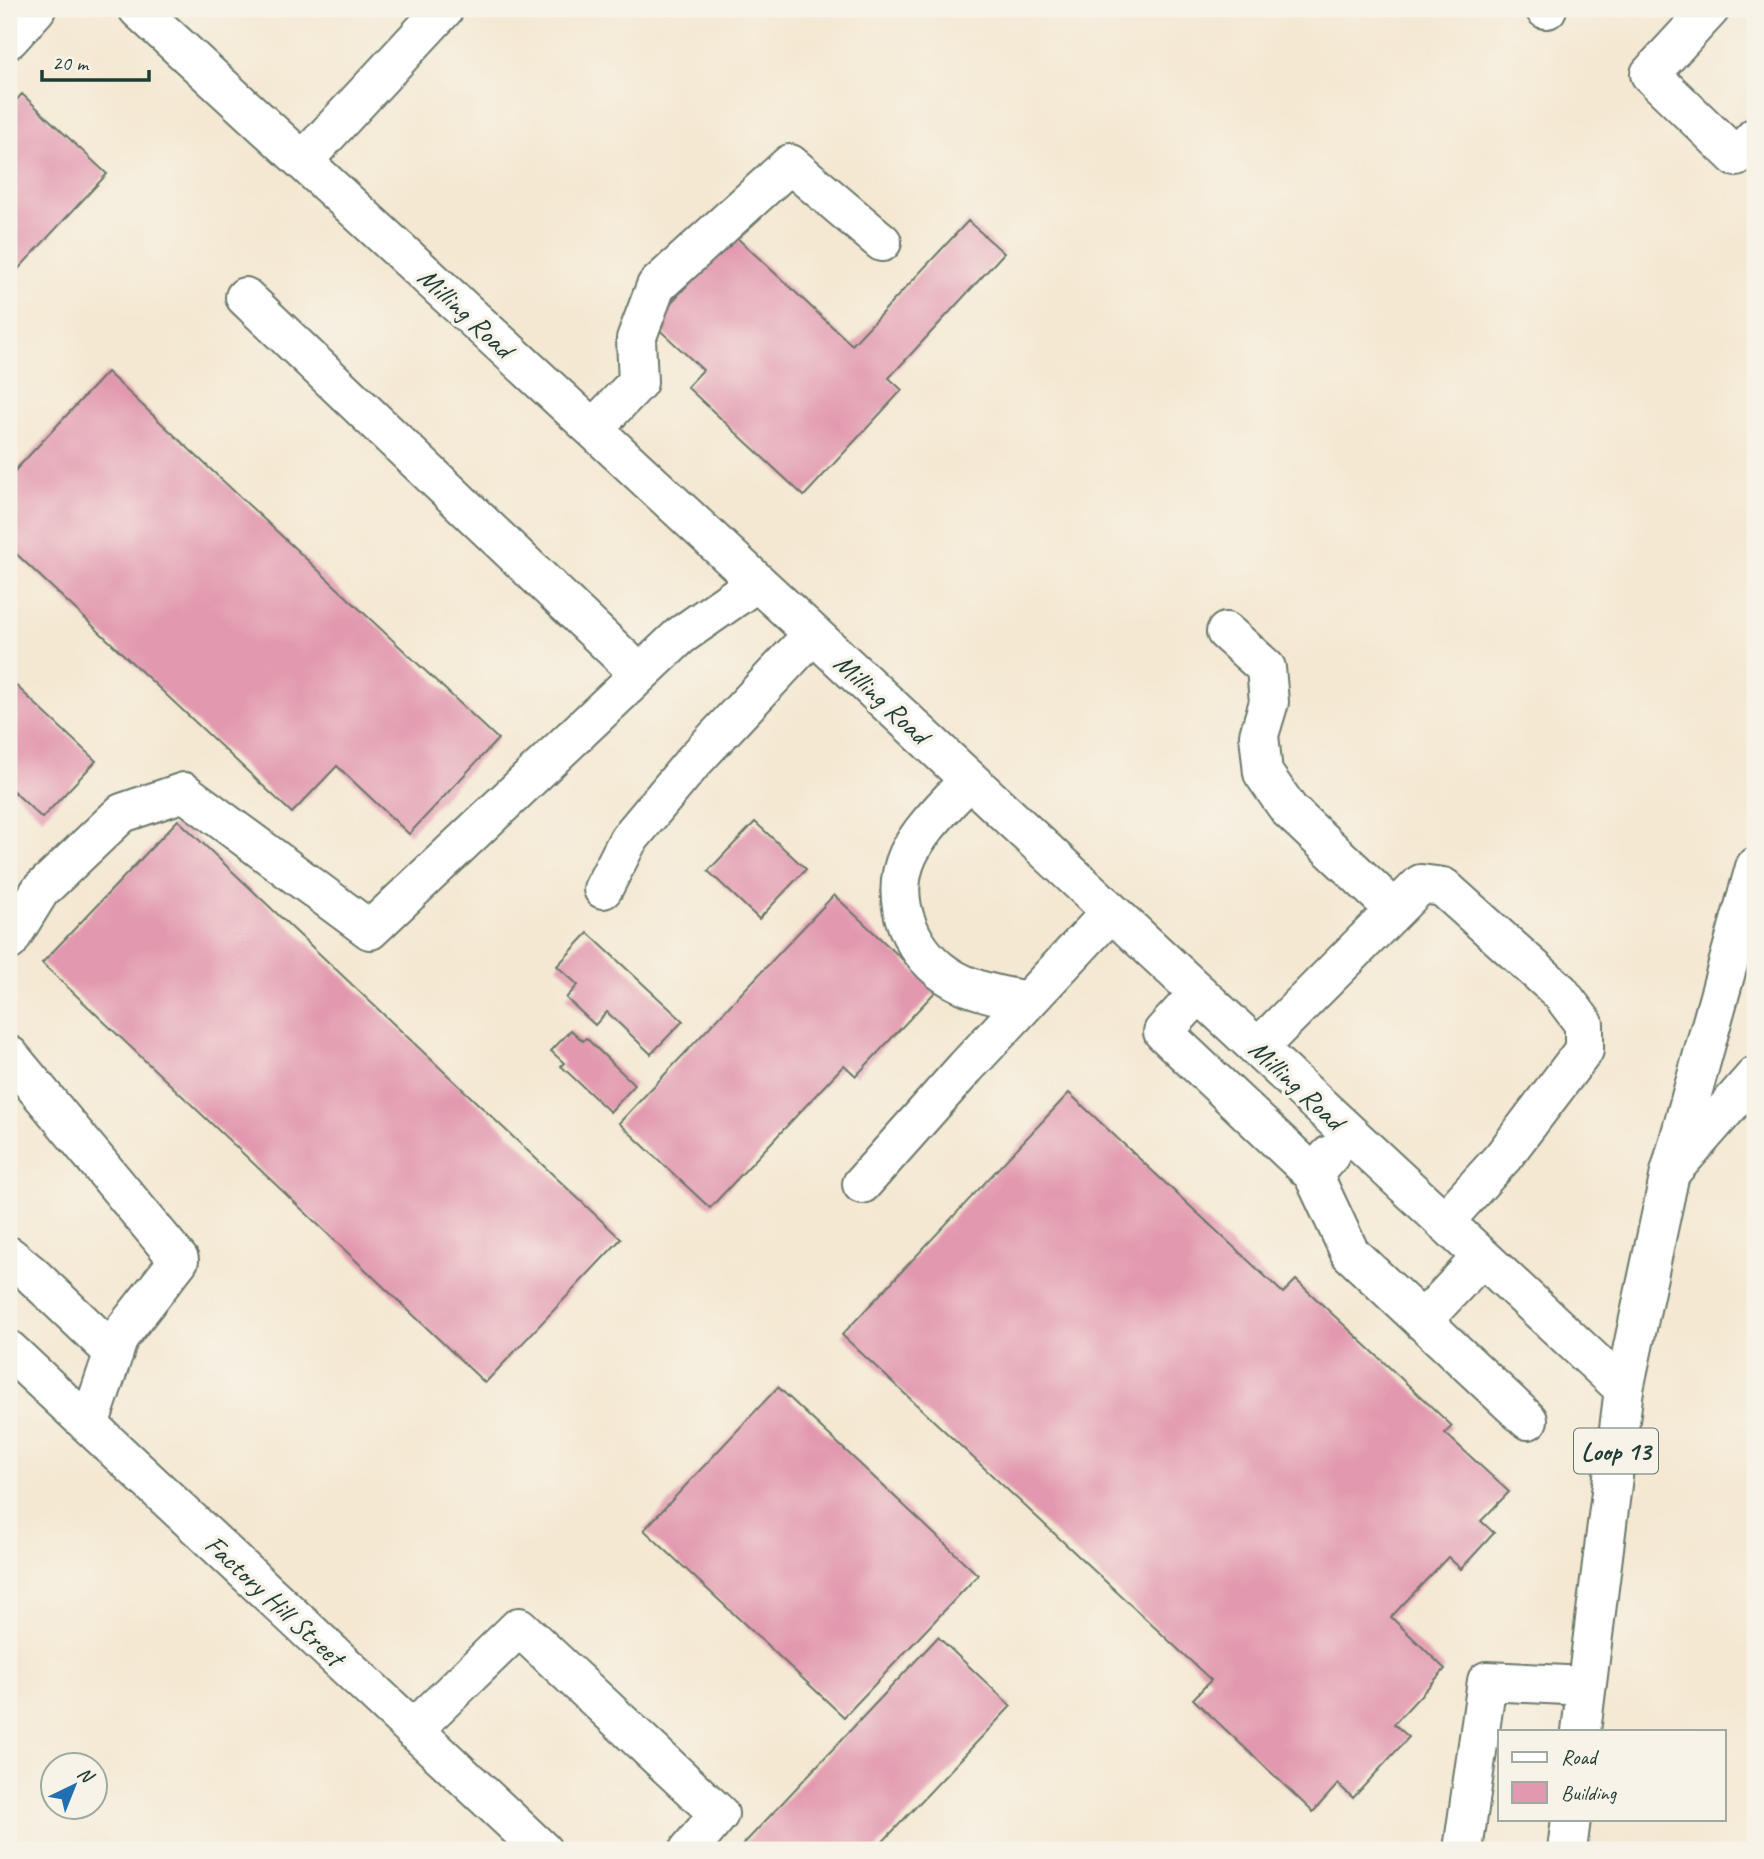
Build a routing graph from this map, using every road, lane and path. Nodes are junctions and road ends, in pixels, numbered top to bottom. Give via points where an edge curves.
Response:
1 (36, 9) edge
2 (138, 9) edge
3 (444, 9) edge
4 (1710, 9) edge
5 (9, 39) edge
6 (1755, 137) edge
7 (303, 161) junction
8 (882, 242) dead end
9 (245, 297) dead end
10 (593, 429) junction
11 (757, 582) junction
12 (1226, 632) dead end
13 (813, 634) junction
14 (640, 674) junction
15 (969, 779) junction
16 (1755, 867) edge
17 (603, 889) dead end
18 (1395, 910) junction
19 (1111, 912) junction
20 (9, 941) edge
21 (1199, 993) junction
22 (1027, 1002) junction
23 (1258, 1048) junction
24 (9, 1055) edge
25 (1755, 1076) edge
26 (1350, 1134) junction
27 (1670, 1173) junction
28 (1313, 1174) junction
29 (862, 1184) dead end
30 (1444, 1222) junction
31 (9, 1256) edge
32 (1482, 1256) junction
33 (1422, 1321) junction
34 (9, 1350) edge
35 (114, 1353) junction
36 (1624, 1389) junction
37 (1528, 1420) dead end
38 (89, 1425) junction
39 (1586, 1686) junction
40 (414, 1730) junction
41 (1581, 1730) edge
42 (1571, 1820) edge
43 (542, 1850) edge
44 (689, 1850) edge
45 (1463, 1850) edge
46 (1567, 1850) edge

1 - 5 main road
2 - 7 main road, Milling Road
3 - 7 main road
4 - 6 main road via 1650,74 1736,157
7 - 10 main road, Milling Road
8 - 10 main road via 790,164 656,286 636,339 638,382
9 - 14 main road
10 - 11 main road, Milling Road
11 - 13 main road, Milling Road
11 - 14 main road via 680,636
12 - 18 main road via 1266,668 1269,702 1259,736 1263,773 1289,810
13 - 15 main road, Milling Road
13 - 17 main road via 693,762 628,840
14 - 20 main road via 370,930 184,792 122,813 40,891
15 - 19 main road, Milling Road
15 - 22 main road via 909,853 900,897 904,917 928,959 953,979 981,992
16 - 27 main road
18 - 23 main road
18 - 30 main road via 1421,884 1443,887 1560,992 1584,1024 1584,1050 1503,1157
19 - 21 main road, Milling Road
19 - 22 main road
21 - 23 main road, Milling Road
21 - 28 main road via 1163,1032
22 - 29 main road
23 - 26 main road, Milling Road
24 - 35 main road via 179,1260 119,1337
25 - 27 main road, Loop 13
26 - 28 main road
26 - 30 main road, Milling Road
27 - 36 main road, Loop 13
28 - 33 main road via 1350,1253
30 - 32 main road, Milling Road
31 - 35 main road
32 - 33 main road
32 - 36 main road, Milling Road
33 - 37 main road
34 - 38 main road, Factory Hill Street
35 - 38 main road
36 - 39 main road, Loop 13
38 - 40 main road, Factory Hill Street
39 - 41 main road, Loop 13
39 - 45 main road via 1487,1681
40 - 43 main road, Factory Hill Street
40 - 44 main road via 519,1627 719,1814
42 - 46 main road

